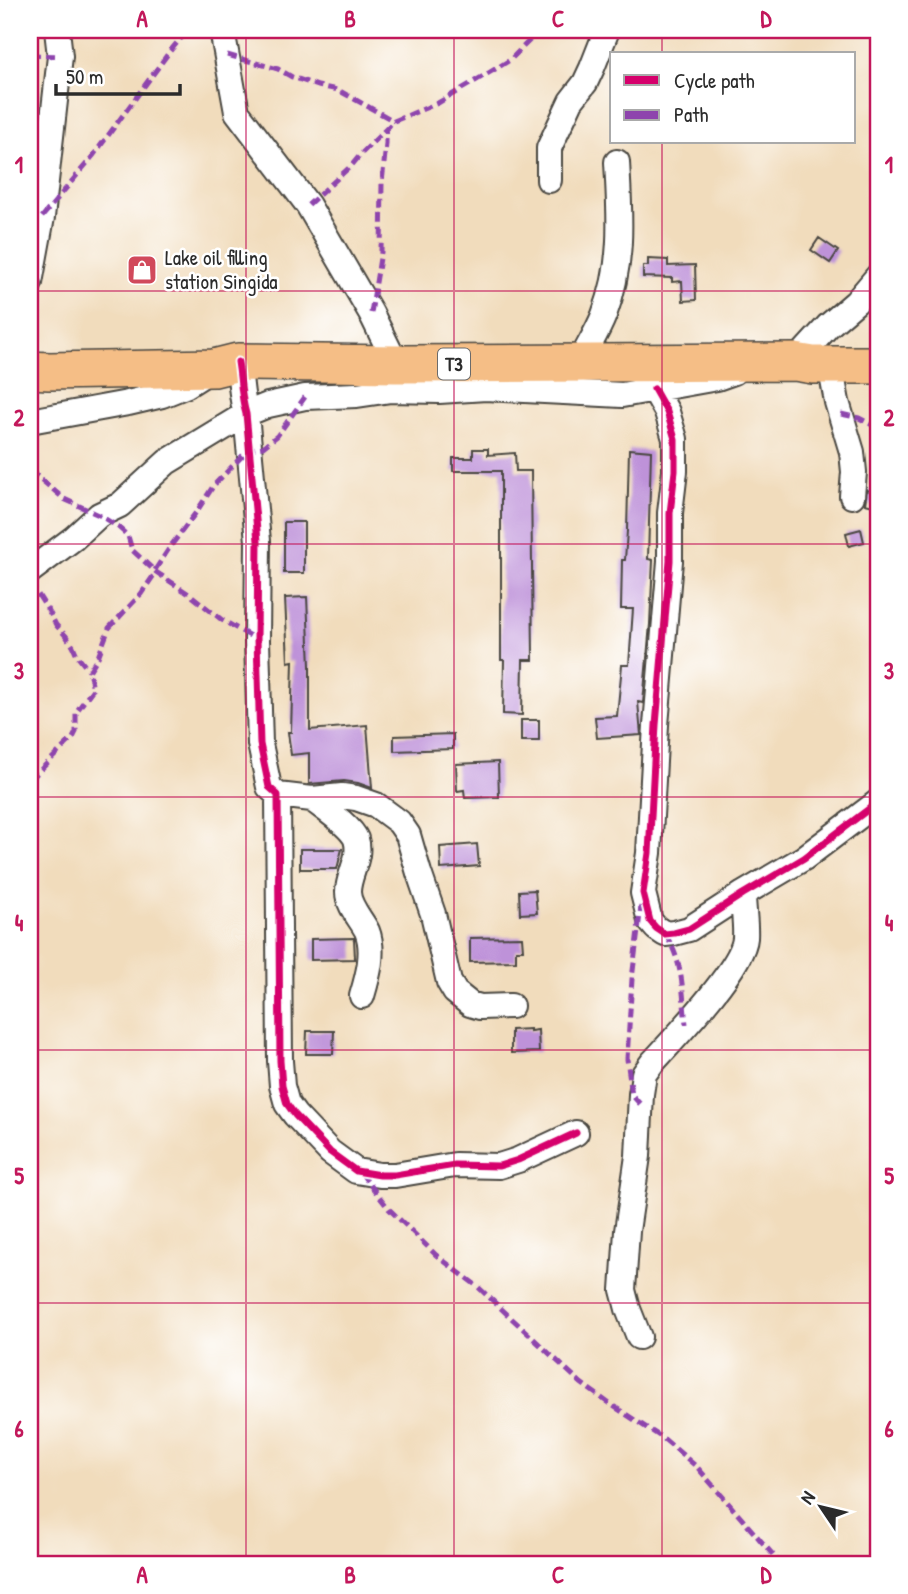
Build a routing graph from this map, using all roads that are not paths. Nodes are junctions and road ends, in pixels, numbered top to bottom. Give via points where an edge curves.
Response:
1 (57, 30) edge
2 (222, 30) edge
3 (607, 30) edge
4 (617, 163) dead end
5 (549, 180) dead end
6 (878, 276) edge
7 (30, 283) edge
8 (750, 362) junction
9 (579, 363) junction
10 (812, 363) junction
11 (396, 364) junction
12 (226, 365) junction
13 (878, 365) edge
14 (30, 370) edge
15 (654, 390) junction
16 (246, 414) junction
17 (30, 421) edge
18 (852, 496) dead end
19 (30, 571) edge
20 (278, 795) junction
21 (312, 799) junction
22 (878, 802) edge
23 (743, 894) junction
24 (362, 996) dead end
25 (511, 1006) dead end
26 (576, 1133) dead end
27 (639, 1337) dead end

1 - 7 street via 60,56
2 - 11 street via 237,111 307,205
3 - 5 street via 550,148
4 - 9 street via 620,243 612,289
6 - 10 street via 828,326
8 - 9 highway, T3
8 - 10 highway, T3
8 - 15 street via 716,378
9 - 11 highway, T3
10 - 13 highway, T3
10 - 18 street via 837,402 852,452
11 - 12 highway, T3
12 - 14 highway, T3
12 - 16 street via 242,381
12 - 17 street via 162,394
15 - 16 street via 622,395 486,388 391,390 305,397
15 - 23 street via 675,439 675,471 643,893 650,921 665,933 689,929
16 - 19 street via 167,462 120,505 99,515
16 - 20 street via 258,541 260,744 269,787
20 - 21 street
20 - 26 street via 282,1086 295,1115 340,1161 356,1171 380,1175 456,1165 499,1166
21 - 24 street via 356,839 358,851 348,891 368,935 370,968
21 - 25 street via 342,796 366,801 399,822 408,835 454,992 480,1007
22 - 23 street via 804,858
23 - 27 street via 741,953 645,1074 623,1290

